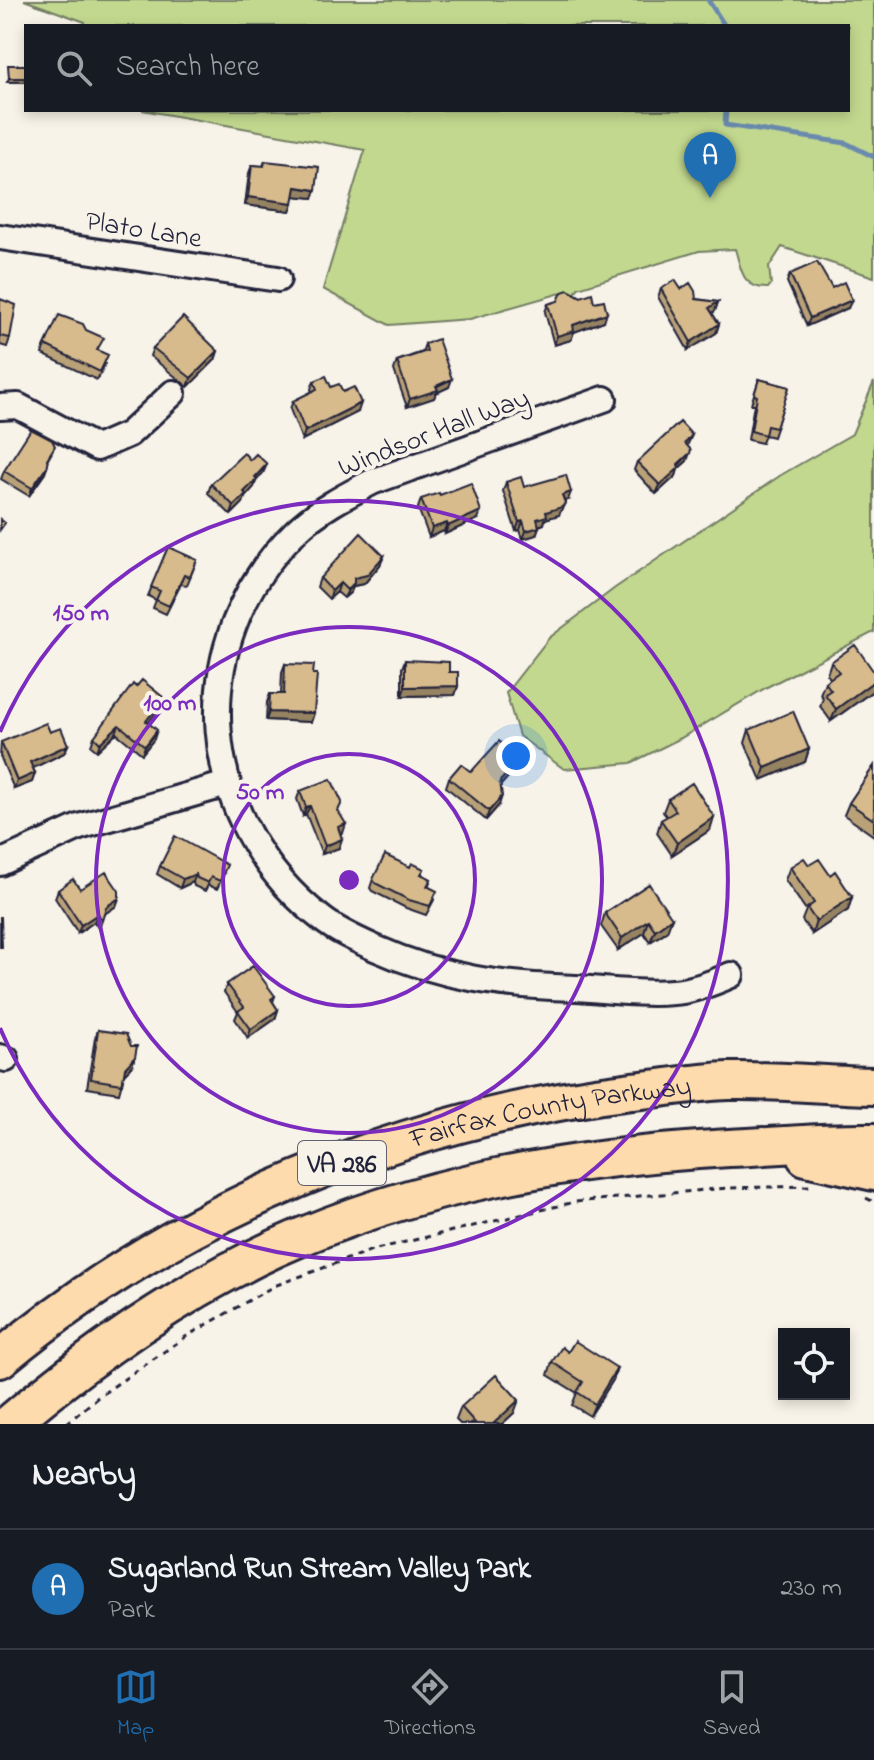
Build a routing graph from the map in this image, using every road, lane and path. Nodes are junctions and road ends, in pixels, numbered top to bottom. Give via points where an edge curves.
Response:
1 (0, 237) edge
2 (278, 279) dead end
3 (173, 393) dead end
4 (604, 399) dead end
5 (0, 407) edge
6 (227, 784) junction
7 (0, 863) edge
8 (731, 975) dead end
9 (874, 1067) edge
10 (728, 1081) junction
11 (874, 1086) edge
12 (874, 1142) edge
13 (729, 1148) junction
14 (867, 1184) edge
15 (817, 1186) dead end
16 (874, 1202) edge
17 (0, 1359) edge
18 (9, 1424) edge
19 (66, 1424) edge

1 - 2 street, Plato Lane
3 - 5 street via 129,434 97,448 18,406
4 - 6 street, Windsor Hall Way via 372,482 298,530 257,578 227,649 217,726
6 - 7 street via 79,827
6 - 8 street, Windsor Hall Way via 256,848 299,901 324,922 398,958 478,981 527,986 673,992
9 - 10 highway via 831,1076
10 - 11 highway, Fairfax County Parkway / VA 286
10 - 17 highway, Fairfax County Parkway / VA 286 via 515,1111 436,1130 296,1179 191,1229 108,1278
12 - 13 highway, Fairfax County Parkway / VA 286
13 - 14 highway via 815,1158
13 - 18 highway, Fairfax County Parkway / VA 286 via 535,1168 323,1228 230,1270 148,1318
14 - 16 path
15 - 19 path via 575,1202 372,1250 249,1300 187,1336

